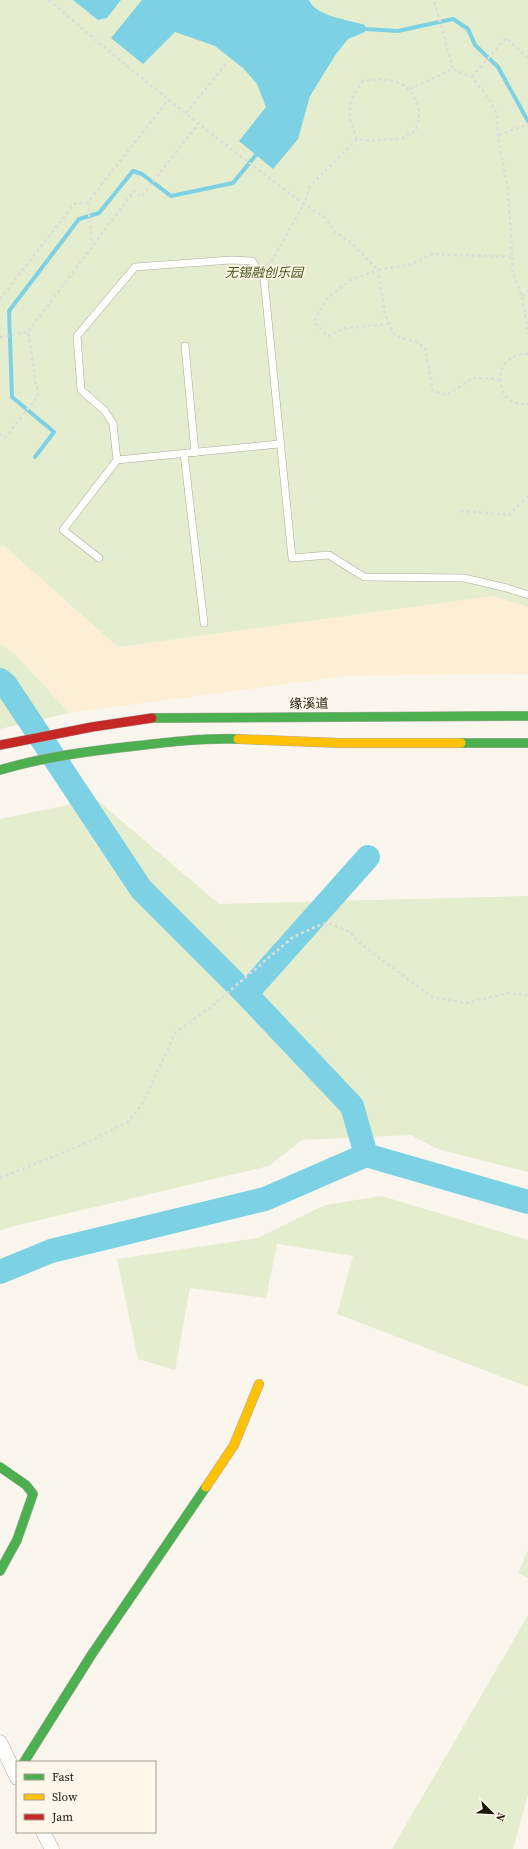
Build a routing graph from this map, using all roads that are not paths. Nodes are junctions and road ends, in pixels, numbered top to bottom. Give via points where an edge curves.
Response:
1 (185, 346) dead end
2 (279, 444) junction
3 (196, 453) junction
4 (184, 454) junction
5 (117, 460) junction
6 (99, 558) dead end
7 (528, 594) edge
8 (204, 623) dead end
9 (528, 716) edge
10 (528, 743) edge
11 (0, 745) edge
12 (0, 770) edge
13 (259, 1384) dead end
14 (0, 1467) edge
15 (0, 1571) edge
16 (0, 1742) edge
17 (25, 1761) edge
18 (16, 1774) edge
19 (44, 1833) edge
20 (52, 1849) edge

1 - 3 lane
2 - 3 lane
2 - 5 lane via 264,279 252,261 231,260 134,267 77,336 81,390 106,411 113,424
2 - 7 lane via 292,558 329,555 364,577 464,578
3 - 4 lane
4 - 5 lane
4 - 8 lane
5 - 6 lane via 63,530
9 - 11 main road, 缘溪道 via 484,714 154,718 16,740
10 - 12 main road via 340,743 206,738 99,750 26,762
13 - 17 main road via 234,1445 92,1654
14 - 15 main road via 26,1485 33,1494 17,1540
16 - 18 street
19 - 20 street

